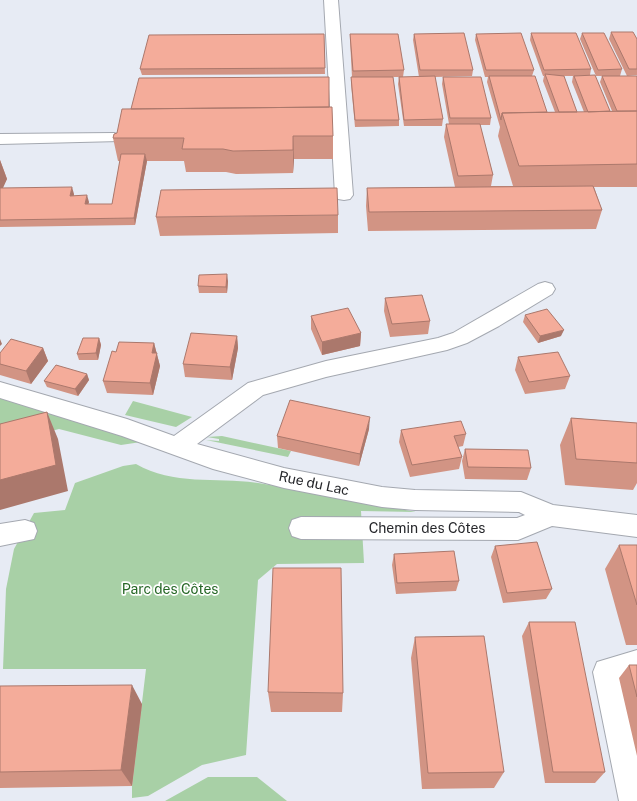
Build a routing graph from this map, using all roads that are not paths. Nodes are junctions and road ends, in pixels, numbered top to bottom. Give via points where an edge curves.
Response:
1 (331, 0) edge
2 (114, 138) edge
3 (0, 139) edge
4 (344, 195) dead end
5 (545, 289) dead end
6 (0, 390) edge
7 (169, 443) junction
8 (552, 515) junction
9 (637, 526) edge
10 (301, 528) dead end
11 (25, 531) dead end
12 (0, 535) edge
13 (637, 664) edge
14 (634, 801) edge

1 - 4 street
2 - 3 street
5 - 7 street via 492,321 460,338 440,345 326,369 256,390
6 - 7 street, Rue du Lac
7 - 8 street, Rue du Lac via 213,459 284,478 382,497 521,502
8 - 9 street, Rue du Lac
8 - 10 street, Chemin des Côtes via 518,528
11 - 12 street
13 - 14 street via 607,672

